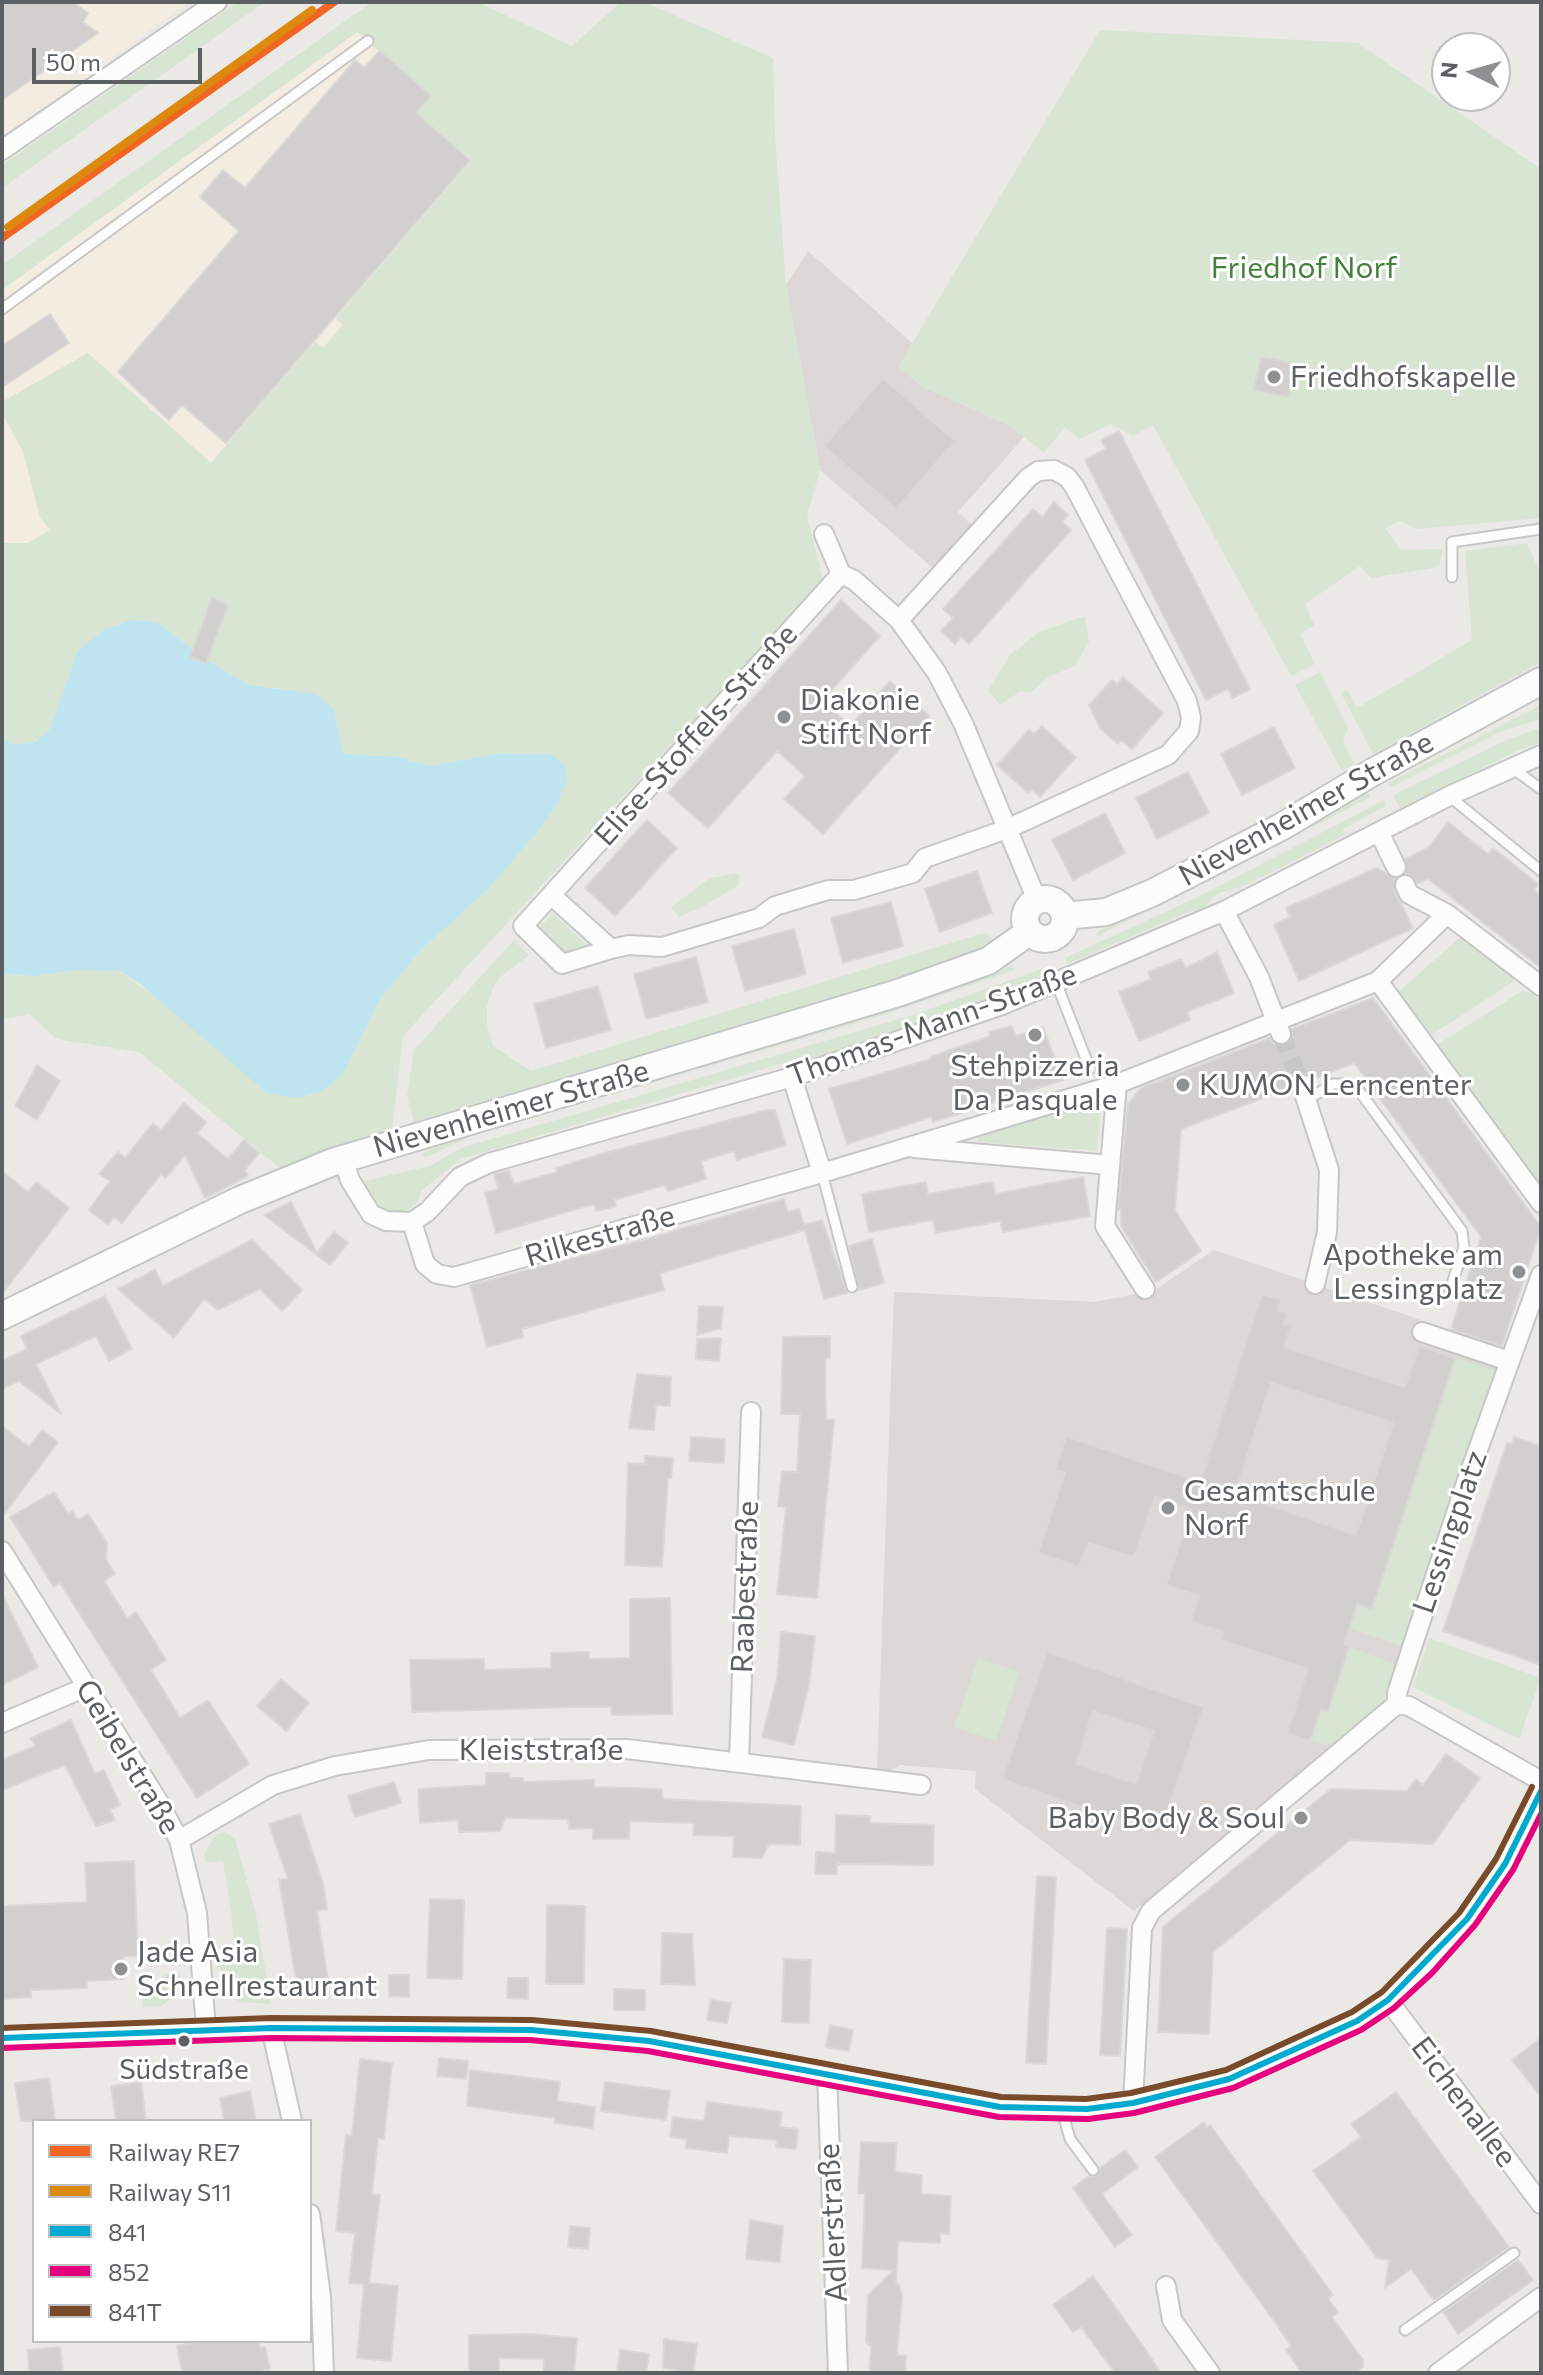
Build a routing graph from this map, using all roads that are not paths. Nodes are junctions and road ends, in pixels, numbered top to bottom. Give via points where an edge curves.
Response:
1 (217, 2) edge
2 (368, 41) dead end
3 (2, 150) edge
4 (2, 309) edge
5 (1541, 529) edge
6 (824, 534) dead end
7 (841, 574) junction
8 (1452, 577) dead end
9 (899, 620) junction
10 (1541, 681) edge
11 (1541, 755) edge
12 (1511, 767) junction
13 (1541, 789) edge
14 (1449, 796) junction
15 (1007, 829) junction
16 (1379, 832) junction
17 (1396, 867) dead end
18 (1541, 871) edge
19 (1405, 885) dead end
20 (551, 895) junction
21 (1037, 900) junction
22 (1224, 911) junction
23 (1447, 914) junction
24 (1065, 916) junction
25 (1029, 932) junction
26 (611, 949) junction
27 (1378, 981) junction
28 (1056, 982) junction
29 (1541, 986) edge
30 (1279, 1027) junction
31 (1090, 1069) dead end
32 (792, 1077) junction
33 (1117, 1084) junction
34 (1304, 1092) joint
35 (906, 1147) junction
36 (343, 1159) junction
37 (1110, 1165) junction
38 (822, 1173) junction
39 (1541, 1203) edge
40 (412, 1222) junction
41 (1541, 1275) edge
42 (1315, 1284) dead end
43 (852, 1287) dead end
44 (1145, 1289) dead end
45 (1450, 1290) dead end
46 (2, 1316) edge
47 (1422, 1332) dead end
48 (1509, 1361) junction
49 (751, 1412) dead end
50 (2, 1551) edge
51 (86, 1687) junction
52 (1397, 1704) junction
53 (2, 1723) edge
54 (739, 1762) junction
55 (1541, 1781) edge
56 (921, 1785) dead end
57 (1541, 1791) edge
58 (179, 1840) junction
59 (1388, 2000) junction
60 (271, 2028) junction
61 (206, 2029) junction
62 (2, 2038) edge
63 (827, 2073) junction
64 (1133, 2103) junction
65 (1062, 2110) junction
66 (292, 2119) edge
67 (1093, 2170) dead end
68 (1541, 2204) edge
69 (312, 2229) edge
70 (1514, 2253) dead end
71 (1166, 2286) dead end
72 (1541, 2297) edge
73 (1405, 2330) dead end
74 (324, 2373) edge
75 (838, 2373) edge
76 (1210, 2373) edge
77 (1438, 2373) edge

1 - 3 street
2 - 4 lane
5 - 8 lane via 1452,542
6 - 7 street
7 - 9 street
7 - 20 street, Elise-Stoffels-Straße
9 - 15 street via 957,710
9 - 15 street via 1028,478 1048,470 1067,477 1187,701 1190,724 1184,740 1168,755
10 - 24 main road, Nievenheimer Straße via 1152,893 1106,912
11 - 12 street, Thomas-Mann-Straße
12 - 13 lane
12 - 14 street, Thomas-Mann-Straße
14 - 16 street, Thomas-Mann-Straße
14 - 18 lane
15 - 21 street
15 - 26 street via 925,858 913,873 854,890 828,890 775,906 759,918 662,947
16 - 17 street
16 - 22 street, Thomas-Mann-Straße
19 - 23 street via 1409,894
20 - 26 street
20 - 26 street, Elise-Stoffels-Straße via 523,926 562,964
21 - 24 main road via 1055,901
21 - 25 main road via 1025,914
22 - 28 street, Thomas-Mann-Straße
22 - 30 street
23 - 27 street
23 - 29 street
24 - 25 main road, Nievenheimer Straße via 1052,938
25 - 36 main road, Nievenheimer Straße via 988,961 898,993
27 - 30 street via 1310,1007
27 - 39 street
28 - 31 lane
28 - 32 street, Thomas-Mann-Straße
30 - 33 street, Rilkestraße
32 - 38 street
32 - 40 street, Thomas-Mann-Straße via 489,1163 460,1177
33 - 35 street, Rilkestraße
33 - 37 street
34 - 42 street via 1329,1170 1331,1197
34 - 45 lane via 1344,1084 1360,1092 1462,1231 1464,1247
35 - 37 street, Rilkestraße
35 - 38 street, Rilkestraße
36 - 40 street via 371,1214 391,1222
36 - 46 main road, Nievenheimer Straße via 240,1200
37 - 44 street via 1105,1226
38 - 40 street, Rilkestraße via 460,1275 443,1277 425,1264
38 - 43 lane
41 - 48 street, Lessingplatz
47 - 48 street
48 - 52 street, Lessingplatz
49 - 54 street, Raabestraße
50 - 51 street, Geibelstraße
51 - 53 street
51 - 58 street, Geibelstraße
52 - 55 street
52 - 64 street via 1151,1911 1142,1928
54 - 56 street, Kleiststraße
54 - 58 street, Kleiststraße via 627,1749 465,1748 391,1755 273,1785
57 - 59 street via 1505,1864 1467,1919
58 - 61 street, Geibelstraße via 197,1913
59 - 64 street via 1357,2021 1229,2079
59 - 68 street, Eichenallee
60 - 61 street
60 - 63 street via 592,2034
60 - 66 street
61 - 62 street
63 - 65 street via 961,2102
63 - 75 street, Adlerstraße
64 - 65 street
65 - 67 lane via 1070,2139
69 - 74 street
70 - 73 lane
71 - 76 street via 1172,2320
72 - 77 street

